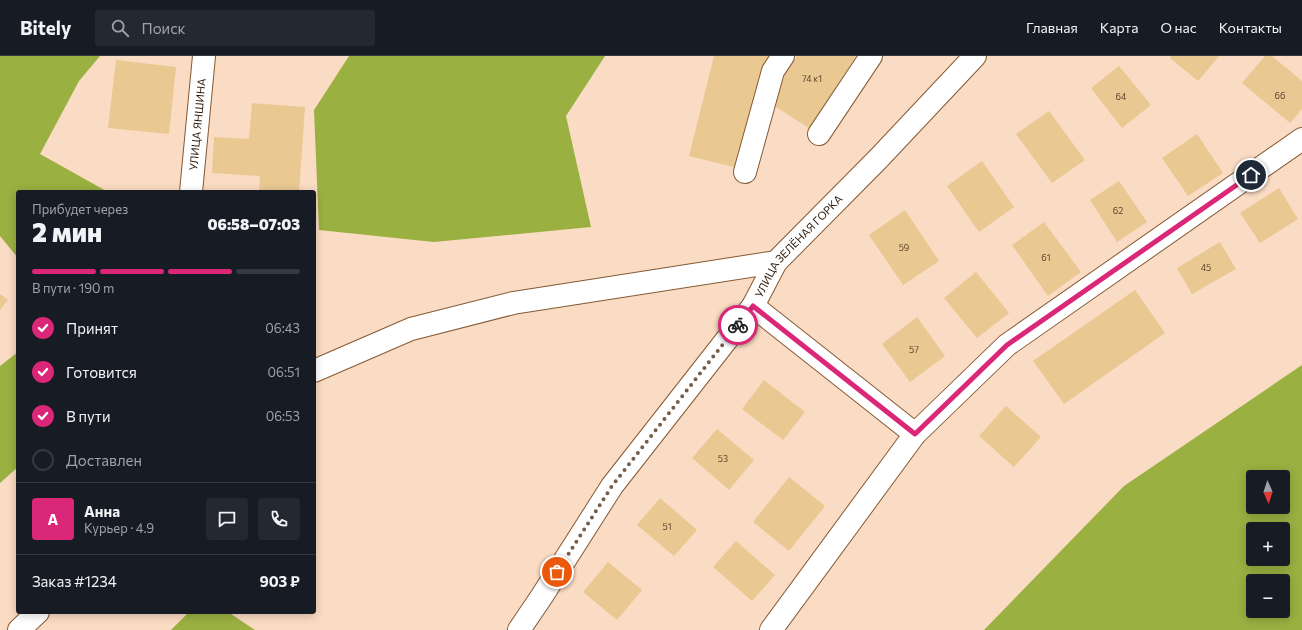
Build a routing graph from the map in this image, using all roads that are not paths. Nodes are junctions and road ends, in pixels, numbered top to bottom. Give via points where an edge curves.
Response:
1 (204, 56) edge
2 (783, 56) edge
3 (871, 56) edge
4 (975, 56) edge
5 (819, 134) dead end
6 (1302, 139) edge
7 (745, 172) dead end
8 (191, 190) edge
9 (776, 262) junction
10 (753, 306) junction
11 (316, 370) edge
12 (915, 434) junction
13 (36, 614) edge
14 (19, 630) edge
15 (519, 630) edge
16 (771, 630) edge

1 - 8 street, УЛИЦА ЯНШИНА
2 - 7 street via 773,71
3 - 5 street
4 - 9 street, УЛИЦА ЗЕЛЁНАЯ ГОРКА
6 - 12 street via 1007,345
9 - 10 street, УЛИЦА ЗЕЛЁНАЯ ГОРКА
9 - 11 street via 513,303 411,328
10 - 12 street
10 - 15 street, УЛИЦА ЗЕЛЁНАЯ ГОРКА via 612,486
12 - 16 street
13 - 14 street

